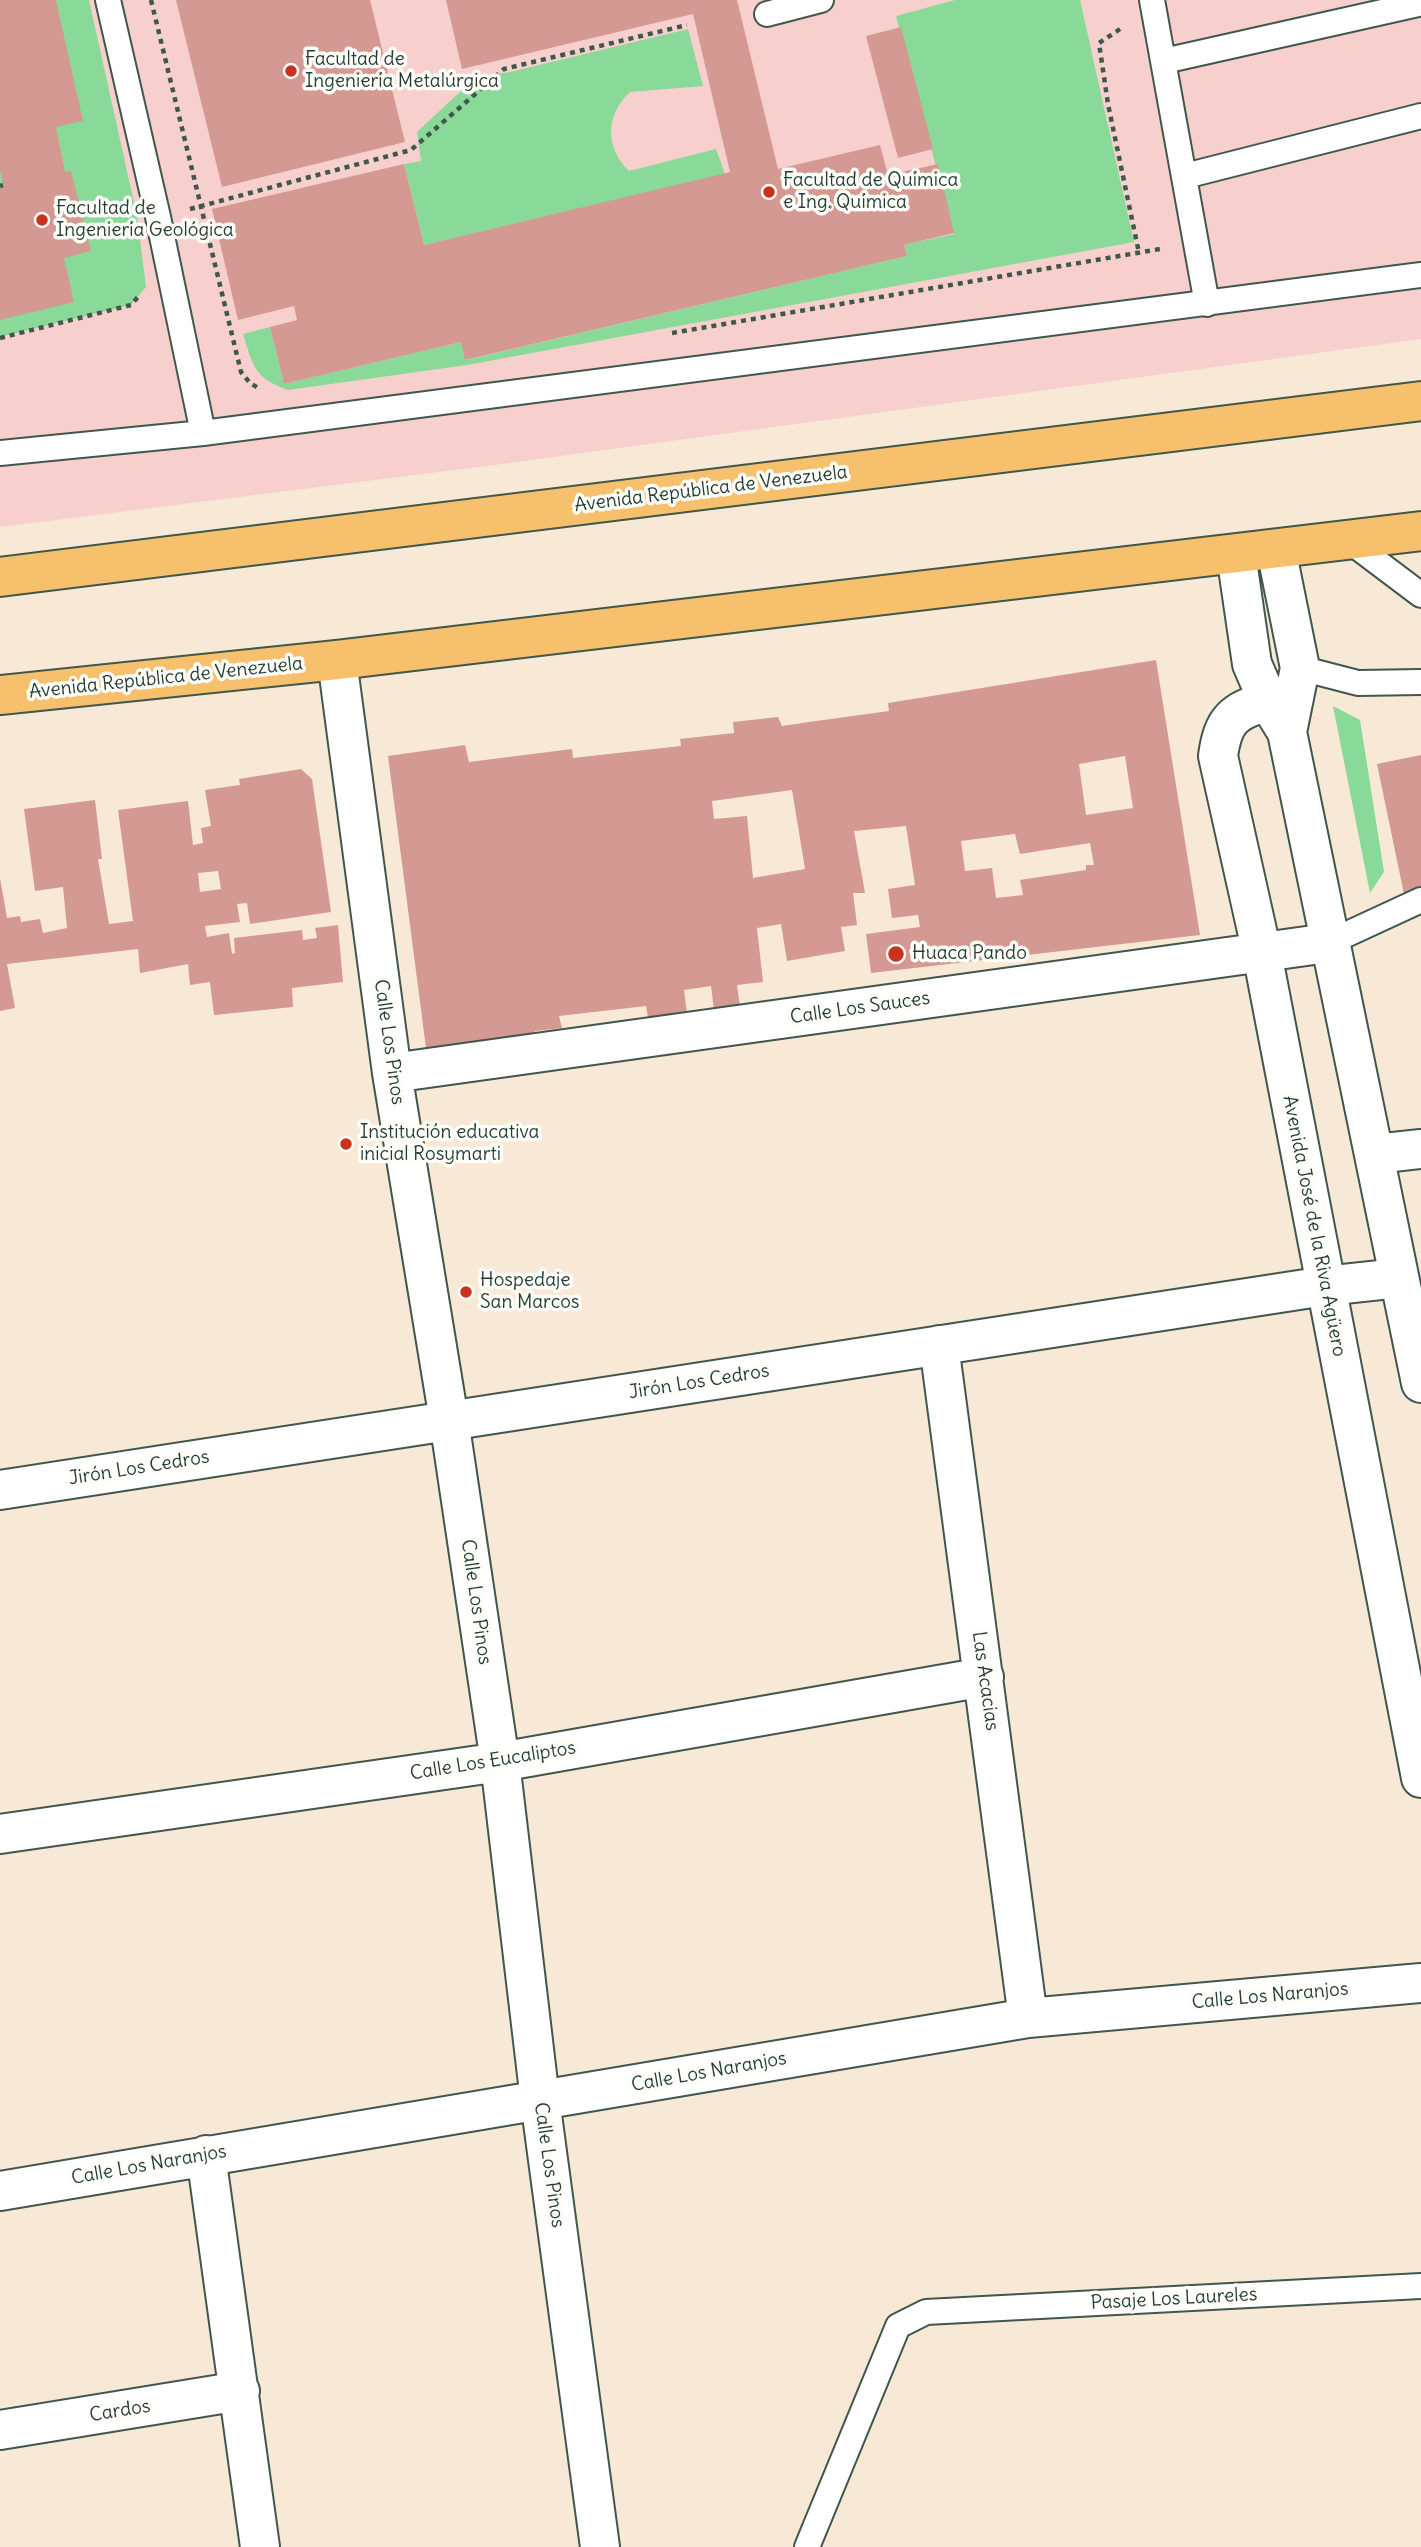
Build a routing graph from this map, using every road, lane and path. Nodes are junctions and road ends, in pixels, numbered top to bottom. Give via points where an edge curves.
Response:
1 (108, 0) edge
2 (151, 0) edge
3 (821, 0) edge
4 (1152, 0) edge
5 (1418, 6) edge
6 (767, 14) dead end
7 (687, 25) dead end
8 (1120, 29) dead end
9 (1164, 61) junction
10 (1421, 116) edge
11 (1185, 176) junction
12 (203, 206) junction
13 (158, 216) junction
14 (1167, 247) dead end
15 (1139, 253) junction
16 (1421, 275) edge
17 (146, 287) dead end
18 (1207, 304) junction
19 (658, 335) dead end
20 (0, 338) edge
21 (266, 392) dead end
22 (1421, 401) edge
23 (203, 433) junction
24 (0, 453) edge
25 (1421, 523) edge
26 (1421, 531) edge
27 (1362, 538) junction
28 (1276, 550) junction
29 (1236, 554) junction
30 (2, 579) edge
31 (1421, 595) edge
32 (337, 660) junction
33 (1300, 668) junction
34 (0, 674) edge
35 (1421, 682) edge
36 (18, 694) edge
37 (1277, 717) junction
38 (1421, 900) edge
39 (1328, 943) junction
40 (1262, 953) junction
41 (392, 1073) junction
42 (1421, 1149) edge
43 (1375, 1154) junction
44 (1399, 1278) junction
45 (1325, 1286) junction
46 (939, 1345) junction
47 (1421, 1383) edge
48 (449, 1420) junction
49 (0, 1490) edge
50 (984, 1677) junction
51 (500, 1762) junction
52 (1421, 1778) edge
53 (0, 1834) edge
54 (1421, 1983) edge
55 (1028, 2018) junction
56 (540, 2100) junction
57 (206, 2155) junction
58 (0, 2191) edge
59 (1421, 2286) edge
60 (240, 2391) junction
61 (0, 2430) edge
62 (605, 2546) edge
63 (260, 2547) edge
64 (807, 2547) edge

1 - 13 lane
2 - 12 path
3 - 6 lane
4 - 9 lane
5 - 9 lane
7 - 12 path via 503,69 411,150
8 - 15 path via 1099,43
9 - 11 lane
10 - 11 lane
11 - 18 lane
12 - 13 path
12 - 21 path via 241,372
13 - 23 lane
14 - 15 path
15 - 19 path
16 - 18 lane
17 - 20 path via 131,305
18 - 23 lane
22 - 30 main road, Avenida República de Venezuela
23 - 24 lane
25 - 27 main road, Avenida República de Venezuela
26 - 27 main road, Avenida República de Venezuela
27 - 28 main road, Avenida República de Venezuela
27 - 31 lane
28 - 29 main road, Avenida República de Venezuela
28 - 33 street
29 - 32 main road, Avenida República de Venezuela
29 - 37 street via 1252,664
32 - 36 main road, Avenida República de Venezuela
32 - 41 street, Calle Los Pinos
33 - 35 lane via 1358,683
33 - 37 street
34 - 36 main road
37 - 39 street
37 - 40 street, Avenida José de la Riva Agüero via 1236,713 1221,733 1217,756
38 - 39 lane
39 - 40 street, Calle Los Sauces
39 - 43 street
40 - 41 street, Calle Los Sauces
40 - 45 street, Avenida José de la Riva Agüero
41 - 48 street, Calle Los Pinos
42 - 43 street
43 - 44 street
44 - 45 street, Jirón Los Cedros
44 - 47 street
45 - 46 street, Jirón Los Cedros
45 - 52 street, Avenida José de la Riva Agüero
46 - 48 street, Jirón Los Cedros
46 - 50 street, Las Acacias
48 - 49 street, Jirón Los Cedros
48 - 51 street, Calle Los Pinos
50 - 51 street, Calle Los Eucaliptos
50 - 55 street, Las Acacias
51 - 53 street, Calle Los Eucaliptos
51 - 56 street, Calle Los Pinos
54 - 55 street, Calle Los Naranjos
55 - 56 street, Calle Los Naranjos
56 - 57 street, Calle Los Naranjos
56 - 62 street, Calle Los Pinos
57 - 58 street, Calle Los Naranjos
57 - 60 street
59 - 64 lane, Pasaje Los Laureles via 926,2312 898,2326
60 - 61 street, Cardos
60 - 63 street

